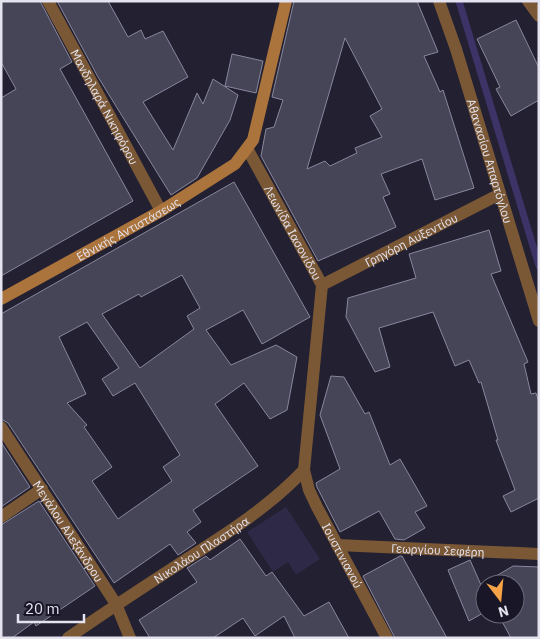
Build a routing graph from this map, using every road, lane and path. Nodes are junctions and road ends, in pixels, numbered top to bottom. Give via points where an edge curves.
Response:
1 (48, 1) edge
2 (286, 1) edge
3 (439, 1) edge
4 (528, 1) edge
5 (539, 16) edge
6 (248, 150) junction
7 (500, 194) junction
8 (161, 211) junction
9 (322, 285) junction
10 (1, 299) edge
11 (539, 321) edge
12 (1, 427) edge
13 (304, 470) junction
14 (42, 489) junction
15 (1, 517) edge
16 (337, 545) junction
17 (539, 554) edge
18 (116, 604) junction
19 (68, 638) edge
20 (130, 638) edge
21 (387, 638) edge

1 - 8 street, Μανδηλαρά Νικηφόρου
2 - 6 main road via 256,129
3 - 7 street, Αθανασίου Απαρτόγλου
4 - 5 street
6 - 8 main road, Εθνικής Αντιστάσεως via 235,164
6 - 9 street, Λεωνίδα Ιασονίδου
7 - 9 street, Γρηγόρη Αυξεντίου
7 - 11 street, Αθανασίου Απαρτόγλου
8 - 10 main road, Εθνικής Αντιστάσεως
9 - 13 street, Λεωνίδα Ιασονίδου
12 - 14 street, Μεγάλου Αλεξάνδρου
13 - 16 street, Ιουστινιανού via 309,490
13 - 18 street, Νικολάου Πλαστήρα via 253,516
14 - 15 street
14 - 18 street, Μεγάλου Αλεξάνδρου
16 - 17 street, Γεωργίου Σεφέρη
16 - 21 street, Ιουστινιανού
18 - 19 street, Νικολάου Πλαστήρα
18 - 20 street, Μεγάλου Αλεξάνδρου

